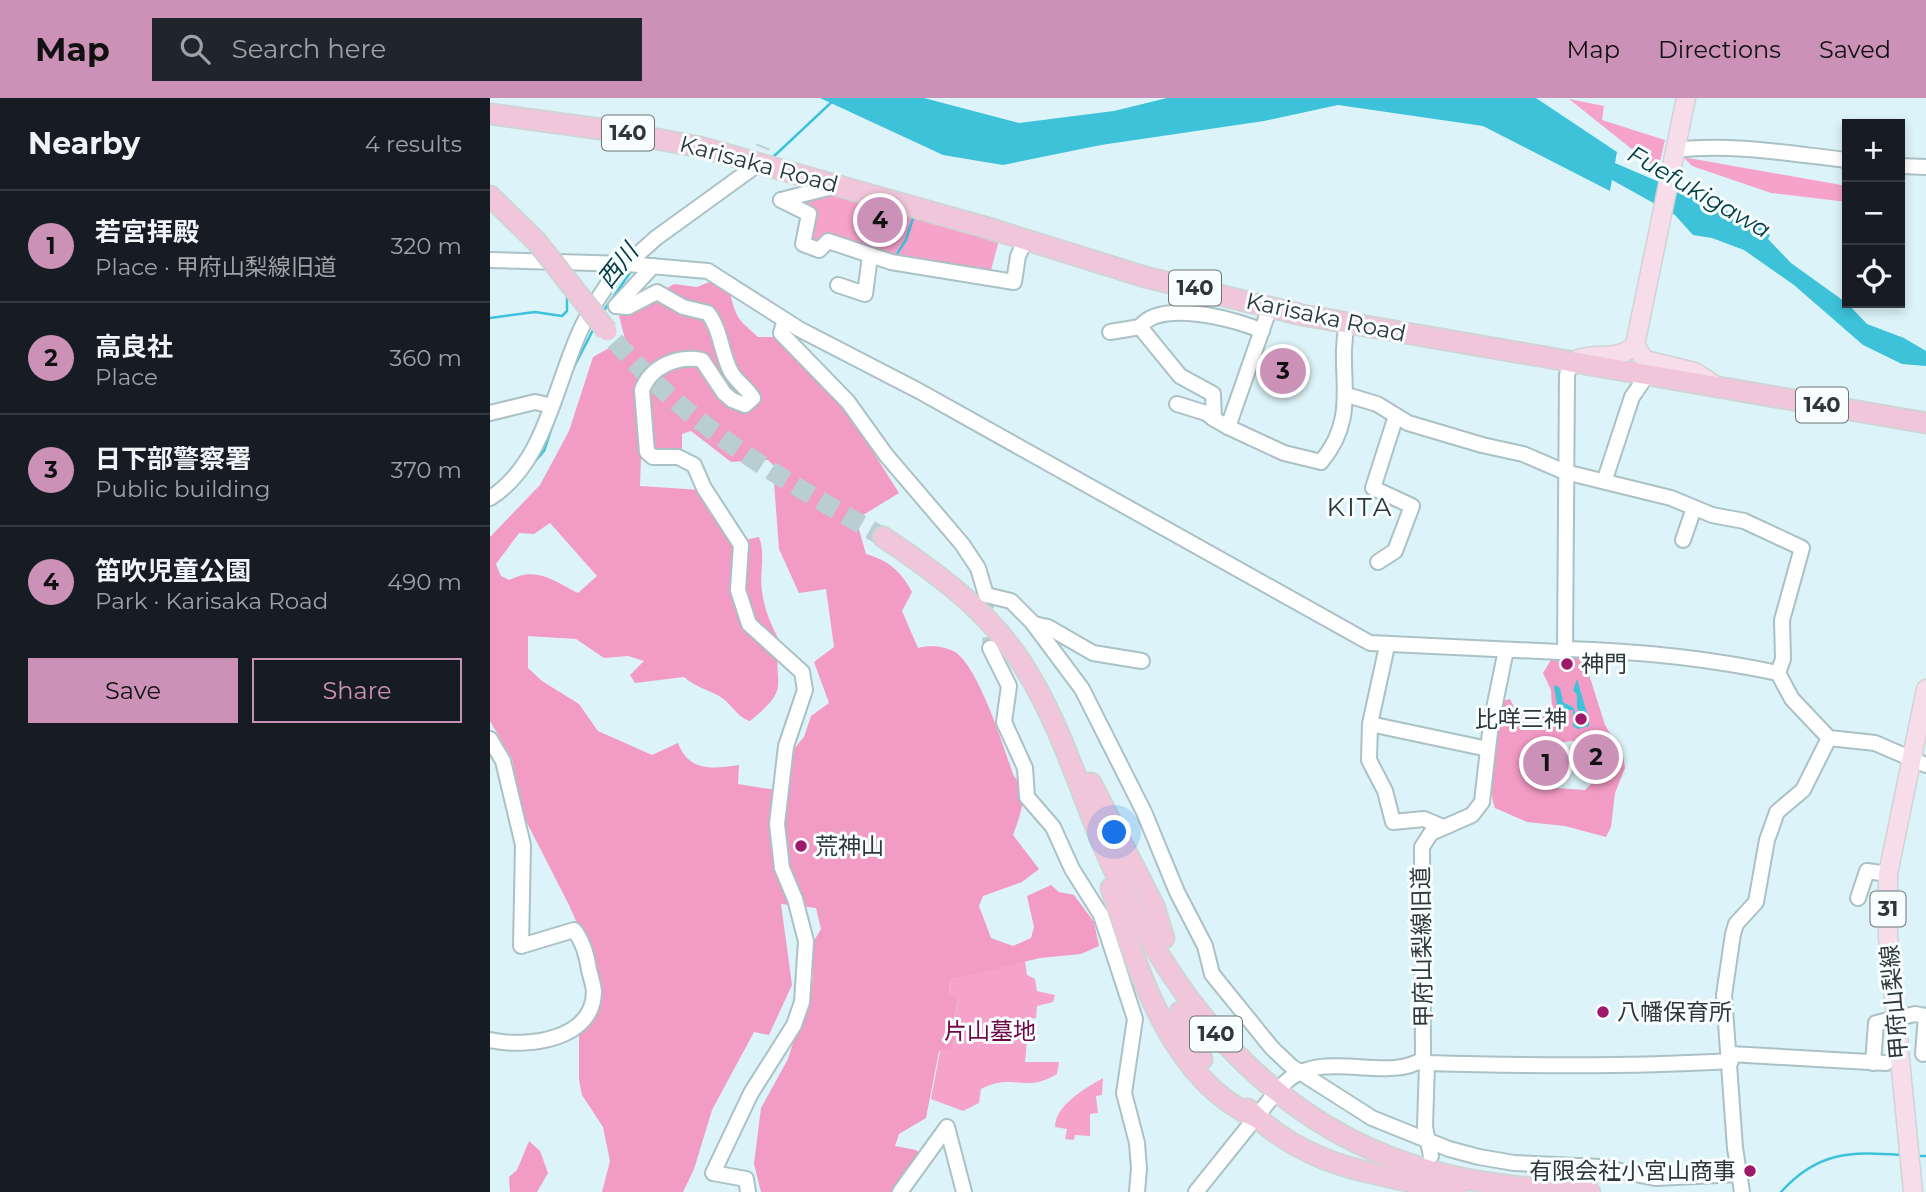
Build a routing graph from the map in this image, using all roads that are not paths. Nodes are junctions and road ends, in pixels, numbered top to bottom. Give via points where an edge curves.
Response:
1 (1686, 98) edge
2 (490, 114) edge
3 (1676, 150) junction
4 (1842, 159) edge
5 (758, 166) junction
6 (1905, 166) edge
7 (1926, 167) edge
8 (832, 183) junction
9 (490, 196) edge
10 (1026, 239) junction
11 (870, 256) junction
12 (490, 260) edge
13 (624, 264) junction
14 (653, 266) junction
15 (838, 285) dead end
16 (1270, 307) junction
17 (785, 320) junction
18 (1347, 324) junction
19 (1140, 327) junction
20 (1262, 331) junction
21 (1110, 332) dead end
22 (615, 341) tunnel mouth
23 (1636, 341) junction
24 (1571, 363) junction
25 (1647, 375) junction
26 (1718, 388) junction
27 (1347, 395) junction
28 (1177, 404) dead end
29 (552, 406) junction
30 (490, 412) edge
31 (1396, 416) junction
32 (1214, 419) junction
33 (1926, 423) edge
34 (1228, 427) junction
35 (1565, 472) junction
36 (1605, 479) junction
37 (490, 498) edge
38 (1694, 508) junction
39 (883, 537) tunnel mouth
40 (1683, 540) dead end
41 (1378, 562) dead end
42 (1034, 624) junction
43 (1387, 646) junction
44 (990, 648) tunnel mouth
45 (1565, 649) junction
46 (1506, 650) junction
47 (1142, 662) dead end
48 (1022, 664) junction
49 (1778, 673) junction
50 (1926, 689) edge
51 (1042, 699) junction
52 (1370, 724) junction
53 (490, 738) edge
54 (1829, 738) junction
55 (1488, 749) junction
56 (1919, 763) edge
57 (1443, 827) junction
58 (1888, 874) junction
59 (1858, 898) dead end
60 (1164, 938) dead end
61 (1180, 1012) dead end
62 (1895, 1020) junction
63 (490, 1040) edge
64 (1923, 1054) dead end
65 (1730, 1057) junction
66 (1425, 1061) junction
67 (1300, 1071) junction
68 (1255, 1117) junction
69 (1430, 1149) junction
70 (1738, 1174) junction
71 (1912, 1188) edge
72 (748, 1192) edge
73 (900, 1192) edge
74 (964, 1192) edge
75 (1137, 1192) edge
76 (1196, 1192) edge
77 (1457, 1192) edge
78 (1590, 1192) edge
79 (1742, 1192) edge

1 - 3 main road
2 - 5 highway, Karisaka Road / 140 via 670,141
3 - 4 street via 1757,150
3 - 23 main road
5 - 8 highway, Karisaka Road / 140
5 - 13 street
6 - 7 street
8 - 10 highway, Karisaka Road / 140
8 - 11 street via 834,188 781,200 809,214 803,244 819,250 828,241
9 - 22 highway, bridge via 537,242
10 - 11 street via 1014,282
10 - 16 highway, Karisaka Road / 140 via 1145,278
11 - 15 street via 864,294
12 - 13 street
13 - 14 street
13 - 29 street via 582,325
14 - 17 street via 708,271
14 - 72 street via 616,306 624,308 657,292 683,307 708,313 732,374 753,398 745,405 732,400 702,360 667,363 642,390 647,452 694,465 741,545 738,590 748,624 782,651 805,680 805,698 786,746 776,824 782,868 806,941 802,1002 794,1025 751,1093 713,1173 746,1179
16 - 18 highway, Karisaka Road / 140
16 - 20 street
17 - 42 street via 781,333 848,402 886,455 962,544 978,568 986,595 1011,601
17 - 43 street via 1370,643
18 - 24 highway, Karisaka Road / 140
18 - 27 street
19 - 20 street via 1161,313 1178,313 1238,320
19 - 21 street
19 - 32 street via 1180,376 1213,394
20 - 34 street
23 - 24 main road via 1619,356 1585,355
23 - 26 main road via 1640,355 1650,362 1695,372
24 - 25 highway, Karisaka Road / 140
24 - 35 street
25 - 26 highway, Karisaka Road / 140
25 - 36 street via 1632,397
26 - 33 highway, Karisaka Road / 140
27 - 31 street via 1377,404
27 - 34 street via 1333,442 1321,462 1284,453
28 - 32 street
29 - 30 street via 535,402
29 - 37 street via 531,454 509,484
31 - 35 street via 1523,454
31 - 41 street via 1373,488 1412,506 1395,551
32 - 34 street
35 - 36 street
35 - 45 street
36 - 38 street
38 - 40 street
38 - 49 street via 1744,521 1801,548 1782,620 1783,659
39 - 48 highway, 140 via 958,591
42 - 47 street via 1093,653
42 - 67 street via 1082,689 1107,735 1205,946 1212,974 1272,1048
43 - 46 street
43 - 52 street
44 - 75 street via 1009,686 1004,722 1025,768 1027,797 1053,827 1101,915 1135,1019 1124,1093 1137,1143
45 - 46 street
45 - 49 street via 1697,657
46 - 55 street, 甲府山梨線旧道
48 - 51 highway, 140
48 - 60 highway via 1064,728 1154,906
49 - 54 street via 1792,699
50 - 56 main road, 甲府山梨線 / 31
51 - 68 highway via 1155,1007 1189,1060 1220,1095 1232,1107
51 - 78 highway, 140 via 1139,922 1182,994 1247,1066 1340,1133 1412,1165 1478,1181
52 - 55 street
52 - 57 street via 1369,760 1385,791 1392,822 1424,819
53 - 63 street via 503,761 523,845 520,946 574,930 580,937 594,993 588,1012 558,1037 513,1045
54 - 56 street via 1875,743
54 - 65 street via 1804,790 1777,812 1756,902 1736,924 1724,995
55 - 57 street, 甲府山梨線旧道 via 1478,810
56 - 58 main road, 甲府山梨線 / 31
57 - 66 street, 甲府山梨線旧道 via 1425,840 1420,858
58 - 59 street via 1867,872
58 - 62 main road, 甲府山梨線 / 31
61 - 68 highway via 1198,1054
62 - 64 street via 1926,1016
62 - 65 street via 1876,1023 1880,1063
62 - 71 main road, 甲府山梨線 / 31
65 - 66 street via 1644,1065
65 - 70 street
66 - 67 street, 甲府山梨線旧道 via 1408,1066
66 - 69 street via 1425,1127
67 - 68 street
67 - 69 street via 1356,1109
68 - 76 street
68 - 77 highway via 1294,1147 1328,1163
69 - 70 street via 1490,1159 1601,1167 1655,1178
70 - 79 street
73 - 74 street via 947,1127

